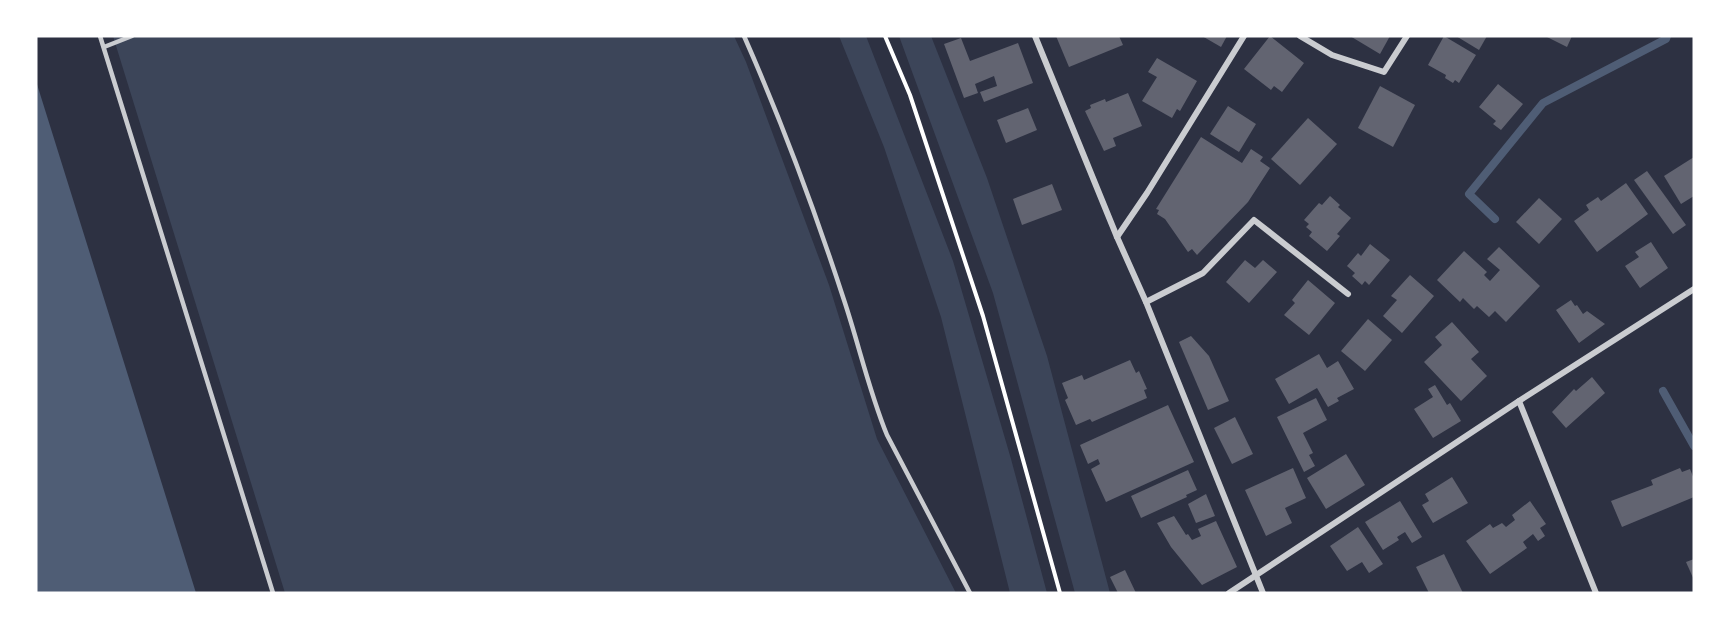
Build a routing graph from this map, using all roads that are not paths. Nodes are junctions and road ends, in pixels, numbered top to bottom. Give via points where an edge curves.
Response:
1 (100, 36) edge
2 (132, 36) edge
3 (744, 36) edge
4 (1035, 36) edge
5 (1244, 36) edge
6 (1300, 36) edge
7 (1407, 36) edge
8 (104, 47) junction
9 (1117, 237) junction
10 (1694, 290) edge
11 (1348, 294) dead end
12 (1146, 302) junction
13 (1519, 401) junction
14 (1257, 575) junction
15 (273, 593) edge
16 (970, 593) edge
17 (1229, 593) edge
18 (1263, 593) edge
19 (1596, 593) edge

1 - 8 lane
2 - 8 lane
3 - 16 lane via 800,176 844,300 878,413
4 - 9 street
5 - 9 street
6 - 7 street via 1332,55 1384,72
8 - 15 lane
9 - 12 street
10 - 13 street
11 - 12 street via 1254,220 1203,273
12 - 14 street
13 - 14 street
13 - 19 street
14 - 17 street
14 - 18 street

